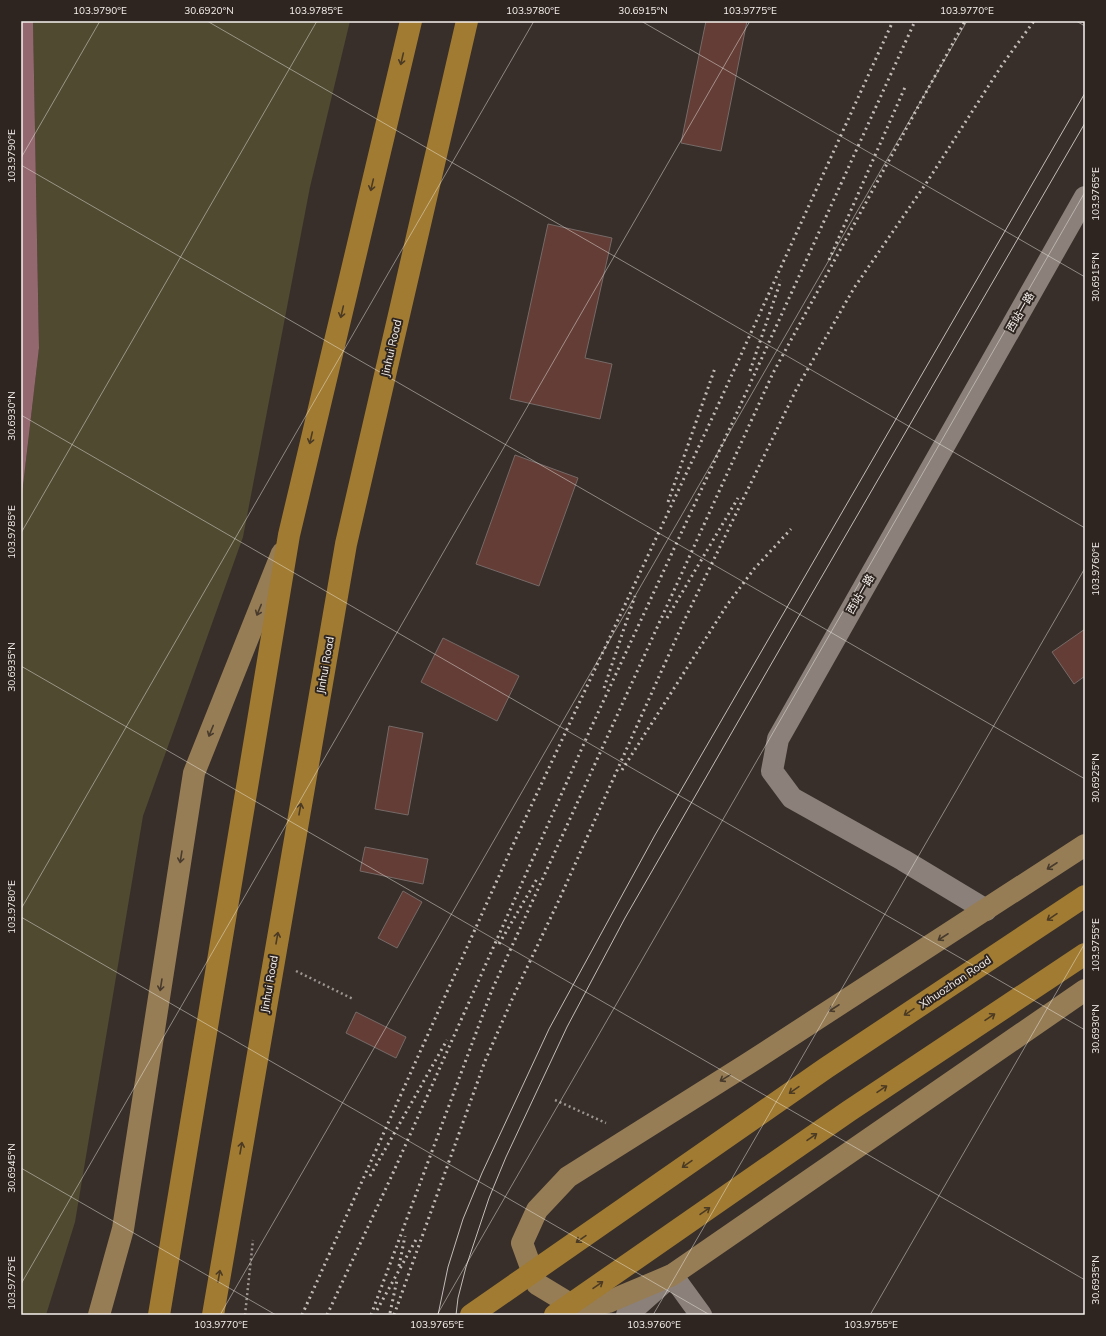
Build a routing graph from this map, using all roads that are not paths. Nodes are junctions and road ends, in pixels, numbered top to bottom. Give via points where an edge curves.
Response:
1 (411, 21) edge
2 (467, 21) edge
3 (1085, 197) edge
4 (289, 535) junction
5 (1085, 845) edge
6 (1085, 896) edge
7 (986, 910) junction
8 (1085, 954) edge
9 (1085, 990) edge
10 (672, 1275) junction
11 (100, 1315) edge
12 (159, 1315) edge
13 (213, 1315) edge
14 (471, 1315) edge
15 (554, 1315) edge
16 (627, 1315) edge
17 (701, 1315) edge

1 -> 4 main road
13 -> 2 main road, Jinhui Road via 346,544
3 - 7 street, 西站一路 via 778,739 772,771 792,798
4 -> 11 main road via 194,773 123,1229
4 - 12 main road
5 -> 7 main road
6 -> 14 main road, Xihuozhan Road via 826,1068
7 -> 10 main road via 568,1177 537,1210 522,1242 537,1284 580,1310 608,1302
15 -> 8 main road via 849,1111
9 - 10 main road
10 - 16 street
10 - 17 street

